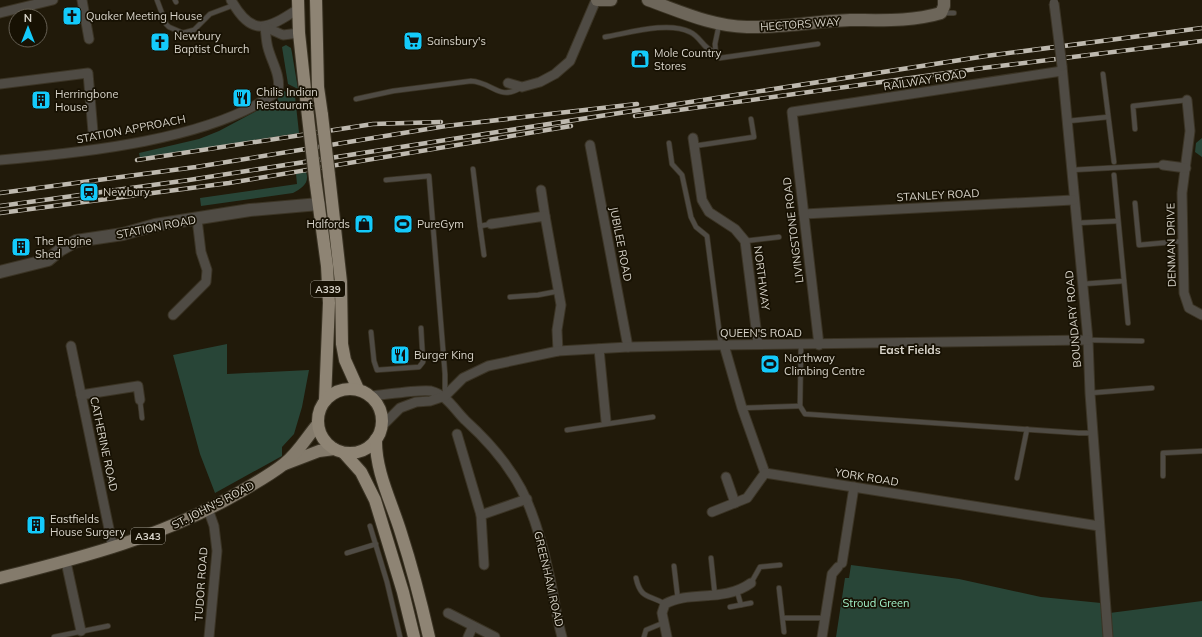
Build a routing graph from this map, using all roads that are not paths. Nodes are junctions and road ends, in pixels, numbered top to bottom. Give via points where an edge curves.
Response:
1 (53, 0) edge
2 (82, 0) edge
3 (156, 0) edge
4 (308, 0) edge
5 (316, 0) edge
6 (596, 0) edge
7 (611, 0) edge
8 (648, 0) edge
9 (944, 0) edge
10 (1054, 1) edge
11 (232, 3) edge
12 (298, 4) edge
13 (941, 12) junction
14 (0, 13) edge
15 (954, 13) dead end
16 (719, 24) junction
17 (265, 26) junction
18 (299, 33) junction
19 (605, 37) dead end
20 (89, 39) dead end
21 (818, 44) dead end
22 (715, 52) junction
23 (1062, 69) junction
24 (1103, 74) dead end
25 (508, 83) dead end
26 (0, 84) edge
27 (522, 87) junction
28 (356, 99) dead end
29 (1187, 100) joint
30 (792, 112) joint
31 (1108, 117) junction
32 (752, 119) dead end
33 (1068, 121) junction
34 (1135, 129) dead end
35 (94, 132) dead end
36 (693, 142) joint
37 (669, 143) dead end
38 (590, 145) dead end
39 (0, 160) edge
40 (1114, 162) dead end
41 (1163, 165) joint
42 (473, 168) dead end
43 (1186, 168) junction
44 (1071, 170) junction
45 (1114, 175) dead end
46 (386, 180) dead end
47 (540, 190) dead end
48 (1073, 200) junction
49 (1135, 203) dead end
50 (319, 204) junction
51 (804, 214) junction
52 (545, 216) junction
53 (197, 219) junction
54 (1118, 221) junction
55 (492, 224) joint
56 (1076, 224) junction
57 (480, 226) junction
58 (779, 237) dead end
59 (745, 241) junction
60 (1184, 241) junction
61 (484, 255) dead end
62 (0, 272) edge
63 (1124, 281) junction
64 (1082, 284) junction
65 (559, 291) junction
66 (510, 297) dead end
67 (173, 315) dead end
68 (1202, 315) edge
69 (1128, 324) dead end
70 (421, 328) dead end
71 (371, 332) dead end
72 (1088, 340) junction
73 (1142, 341) dead end
74 (758, 344) junction
75 (723, 345) junction
76 (800, 345) junction
77 (819, 345) junction
78 (71, 346) dead end
79 (628, 347) junction
80 (599, 349) junction
81 (558, 351) junction
82 (1152, 388) dead end
83 (358, 390) junction
84 (1090, 393) junction
85 (81, 395) junction
86 (371, 396) junction
87 (445, 396) junction
88 (140, 400) joint
89 (325, 400) junction
90 (800, 406) junction
91 (742, 408) junction
92 (653, 417) dead end
93 (142, 418) dead end
94 (606, 423) junction
95 (317, 424) junction
96 (382, 426) junction
97 (1027, 429) junction
98 (567, 430) dead end
99 (1093, 433) junction
100 (457, 434) dead end
101 (376, 439) junction
102 (339, 451) junction
103 (1202, 451) edge
104 (284, 464) junction
105 (765, 473) junction
106 (1163, 476) dead end
107 (726, 477) dead end
108 (1017, 478) dead end
109 (854, 487) junction
110 (527, 499) junction
111 (735, 503) junction
112 (208, 509) junction
113 (712, 512) dead end
114 (481, 514) junction
115 (370, 526) dead end
116 (1099, 526) junction
117 (376, 544) junction
118 (113, 548) junction
119 (347, 553) dead end
120 (711, 558) dead end
121 (66, 562) junction
122 (484, 565) dead end
123 (780, 565) dead end
124 (674, 566) dead end
125 (0, 578) edge
126 (636, 578) dead end
127 (751, 583) joint
128 (779, 588) dead end
129 (737, 591) junction
130 (716, 596) junction
131 (678, 600) junction
132 (751, 603) dead end
133 (665, 604) junction
134 (741, 605) junction
135 (730, 607) dead end
136 (448, 613) dead end
137 (783, 618) junction
138 (824, 618) junction
139 (663, 623) junction
140 (108, 626) dead end
141 (473, 626) junction
142 (82, 631) junction
143 (784, 632) dead end
144 (54, 637) edge
145 (209, 637) edge
146 (400, 637) edge
147 (414, 637) edge
148 (429, 637) edge
149 (468, 637) edge
150 (495, 637) edge
151 (562, 637) edge
152 (644, 637) edge
153 (667, 637) edge
154 (822, 637) edge
155 (1108, 637) edge

1 - 14 street
2 - 20 street
3 - 11 lane via 166,24 183,33 194,30 210,14
4 - 18 highway via 308,21
5 - 83 highway, A339, bridge via 318,87 341,282 342,344 344,360
6 - 7 main road
6 - 27 street via 570,61 555,74
8 - 16 main road, HECTORS WAY via 688,16
9 - 13 main road
10 - 23 street, BOUNDARY ROAD, bridge
11 - 17 street via 249,24
12 - 17 street via 284,18
12 - 18 highway, A339
13 - 15 lane
13 - 16 main road, HECTORS WAY via 905,20 827,21 747,27
16 - 22 lane
17 - 18 street via 283,35
17 - 39 street, STATION APPROACH via 268,49 276,67 279,86 278,91 254,106 220,121 149,140
18 - 50 highway, A339, bridge
19 - 22 lane via 676,27 697,36 706,49
21 - 22 lane via 725,58 716,55
23 - 30 street, RAILWAY ROAD
23 - 33 street, BOUNDARY ROAD
24 - 31 lane
25 - 27 street
26 - 35 street via 88,73
27 - 28 lane via 505,94 478,81 470,81 393,91
29 - 34 lane via 1133,106
29 - 43 street, DENMAN DRIVE via 1190,131
30 - 51 street, LIVINGSTONE ROAD
31 - 33 lane
31 - 40 lane
32 - 36 lane via 754,137
33 - 44 street, BOUNDARY ROAD
36 - 59 street, NORTHWAY via 702,200 709,212 735,229
37 - 75 lane via 672,164 682,175 691,217 696,227 707,236
38 - 79 street, JUBILEE ROAD
41 - 43 street
41 - 44 lane
42 - 57 lane
43 - 60 street, DENMAN DRIVE via 1182,193
44 - 48 street, BOUNDARY ROAD
45 - 54 lane
46 - 87 lane via 429,176
47 - 52 street
48 - 51 street, STANLEY ROAD
48 - 56 street, BOUNDARY ROAD
49 - 60 lane via 1139,244
50 - 53 street, STATION ROAD via 250,210
50 - 89 highway, A339 via 329,303
51 - 77 street, LIVINGSTONE ROAD
52 - 55 street
52 - 65 street
53 - 62 street, STATION ROAD via 76,241 48,260
53 - 67 street via 201,252 207,270 206,282
54 - 56 lane
54 - 63 lane
55 - 57 lane
56 - 64 street, BOUNDARY ROAD
57 - 61 lane
58 - 59 lane
59 - 74 street, NORTHWAY
60 - 68 street, DENMAN DRIVE via 1184,293 1189,308
63 - 64 lane
63 - 69 lane
64 - 72 street, BOUNDARY ROAD
65 - 66 lane
65 - 81 street via 561,305 557,330
70 - 71 lane via 423,362 419,367 378,370 375,365
72 - 73 lane
72 - 77 street, QUEEN'S ROAD
72 - 84 street, BOUNDARY ROAD
74 - 75 street, QUEEN'S ROAD
74 - 76 street, QUEEN'S ROAD
75 - 79 street, QUEEN'S ROAD
75 - 91 street
76 - 77 street, QUEEN'S ROAD
76 - 90 lane
78 - 85 street, CATHERINE ROAD
79 - 80 street, QUEEN'S ROAD
80 - 81 street, QUEEN'S ROAD
80 - 94 street
81 - 87 street, QUEEN'S ROAD via 488,366 463,378
82 - 84 lane
83 - 86 highway
83 - 89 highway via 340,390
84 - 99 street, BOUNDARY ROAD
85 - 88 street via 138,386
85 - 118 street, CATHERINE ROAD
86 - 87 street via 430,391
86 - 96 highway via 379,406
87 - 96 street via 408,405 391,416
87 - 110 street, GREENHAM ROAD via 456,411 505,461
88 - 93 lane
89 - 95 highway via 319,411
90 - 91 lane
90 - 97 lane via 805,414 815,416
91 - 105 street
92 - 94 lane
94 - 98 lane
95 - 102 highway via 323,439
95 - 104 main road, ST. JOHN'S ROAD / A343
96 - 101 highway
97 - 99 lane
97 - 108 lane
99 - 116 street, BOUNDARY ROAD
100 - 114 street
101 - 102 highway via 366,449 352,453
101 - 148 highway via 378,467 402,535
102 - 104 main road, ST. JOHN'S ROAD / A343 via 319,451
102 - 147 highway via 361,472 375,500
103 - 106 lane via 1163,453
104 - 112 main road, ST. JOHN'S ROAD / A343 via 258,482
105 - 109 street, YORK ROAD
105 - 111 street via 746,498
107 - 111 street
109 - 116 street, YORK ROAD
109 - 138 street via 840,565 832,574
110 - 114 street
110 - 151 street, GREENHAM ROAD via 544,554
111 - 113 street
112 - 118 main road, ST. JOHN'S ROAD / A343 via 176,525
112 - 145 street, TUDOR ROAD via 214,526 217,551
114 - 122 street
115 - 117 lane
116 - 155 street, BOUNDARY ROAD
117 - 119 lane
117 - 146 lane
118 - 121 main road, ST. JOHN'S ROAD / A343
120 - 130 lane
121 - 125 main road, ST. JOHN'S ROAD / A343
121 - 142 street
123 - 127 lane via 760,567
124 - 131 lane
126 - 133 lane via 639,590 644,595
127 - 129 street
128 - 137 lane
129 - 130 street
129 - 134 lane
130 - 131 street
131 - 133 street
132 - 134 lane
133 - 139 street via 662,613
134 - 135 lane
136 - 141 street
137 - 138 lane
137 - 143 lane
138 - 154 street
139 - 152 lane via 646,630
139 - 153 street
140 - 142 lane
141 - 149 street
141 - 150 street
142 - 144 lane

